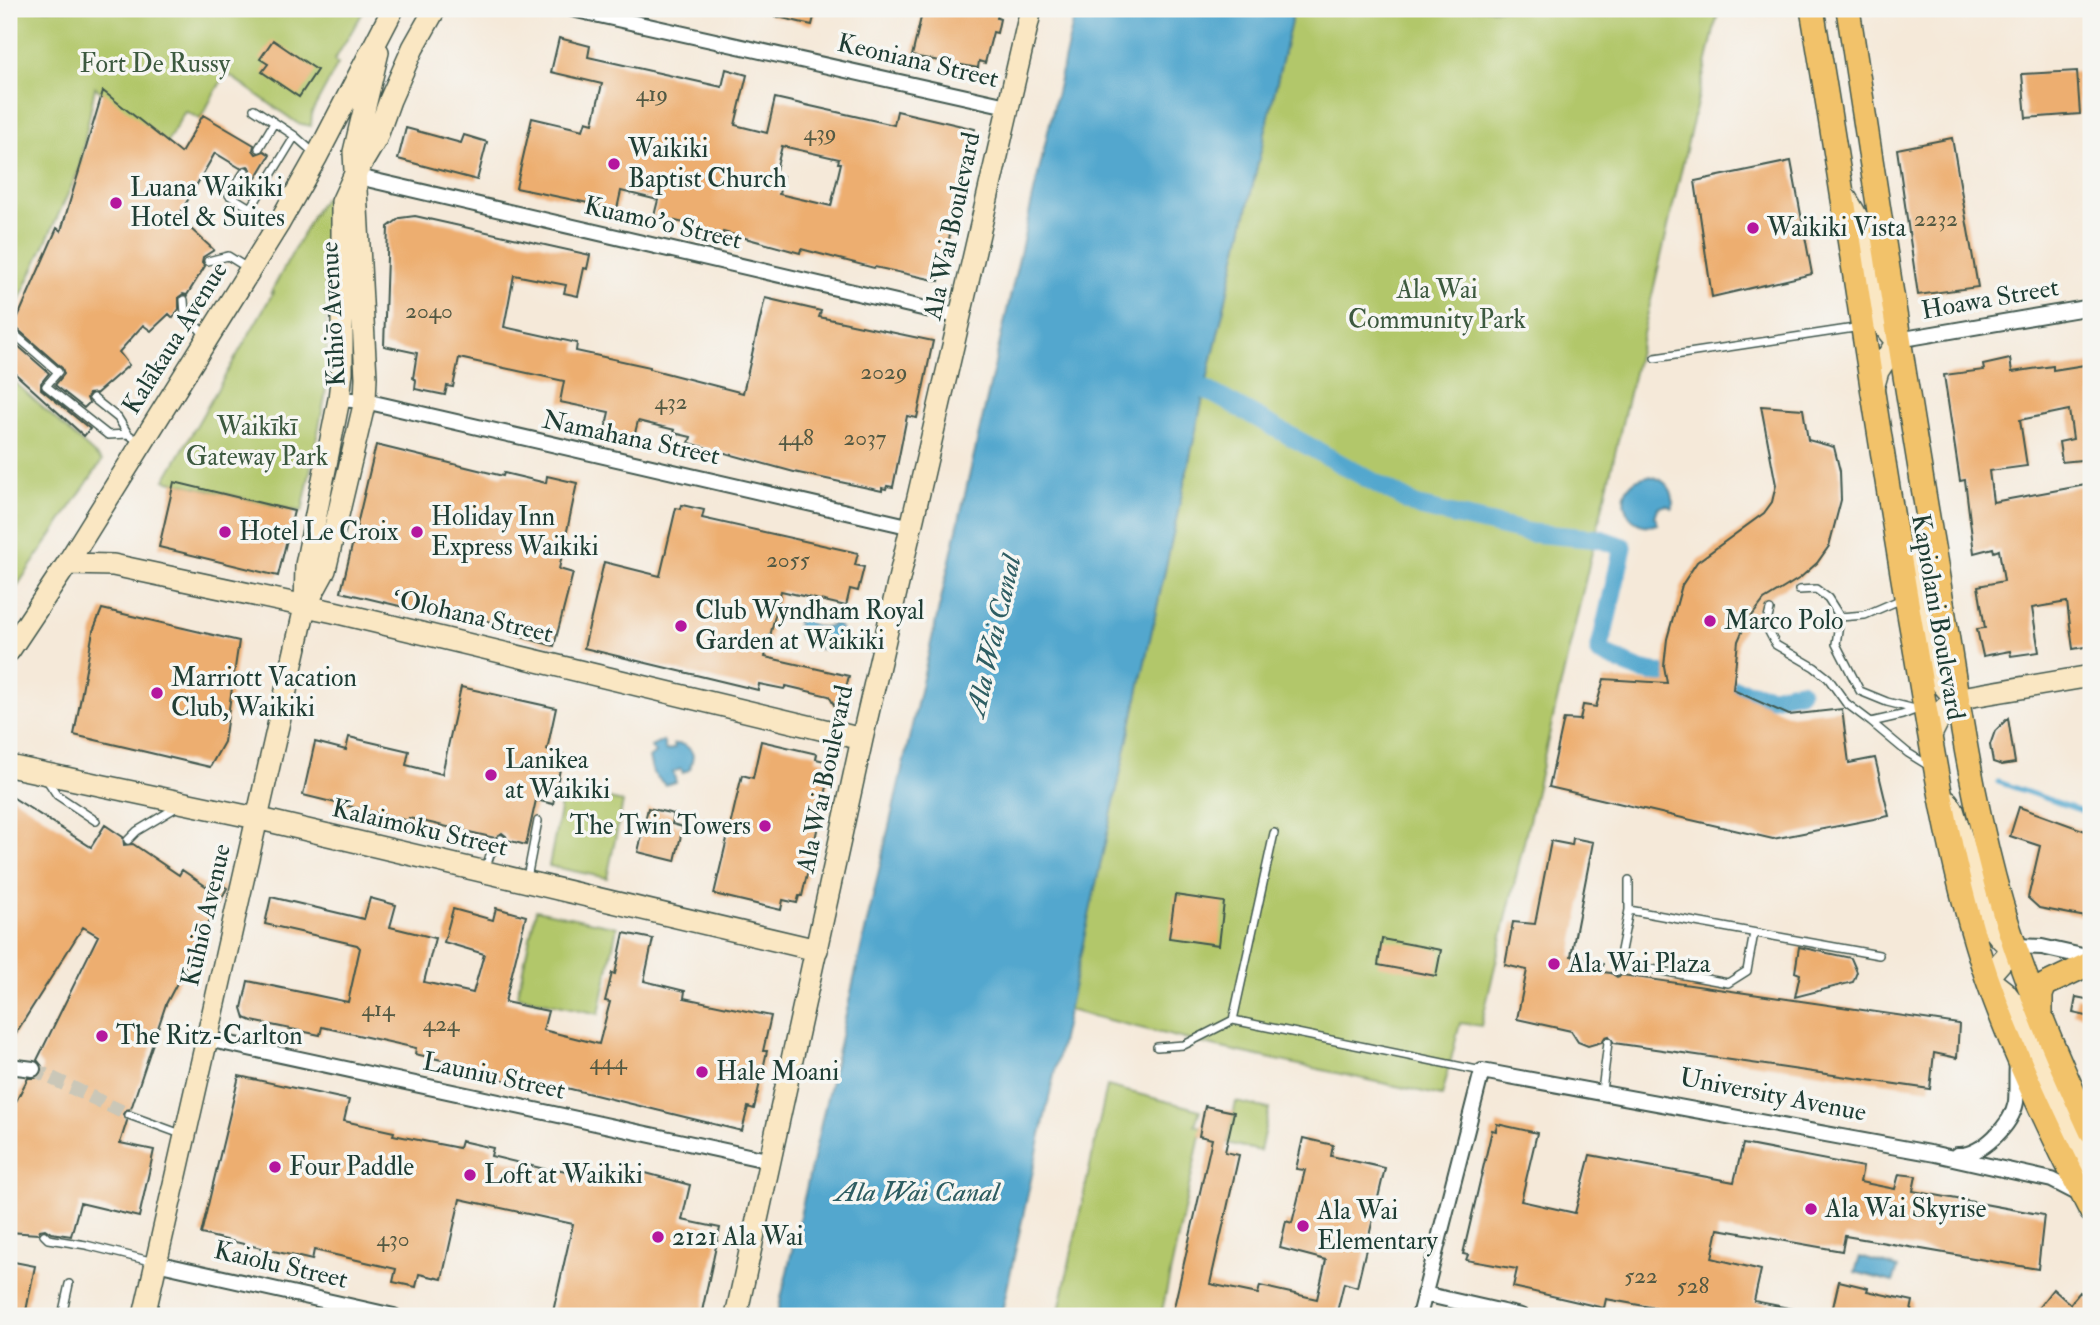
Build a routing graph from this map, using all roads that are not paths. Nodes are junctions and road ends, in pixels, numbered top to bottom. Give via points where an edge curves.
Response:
1 (393, 9) edge
2 (435, 9) edge
3 (572, 9) edge
4 (1031, 9) edge
5 (1812, 9) edge
6 (1848, 9) edge
7 (380, 34) junction
8 (1007, 106) junction
9 (254, 109) dead end
10 (274, 123) junction
11 (295, 136) junction
12 (259, 148) dead end
13 (317, 156) junction
14 (245, 171) dead end
15 (354, 176) junction
16 (1840, 190) junction
17 (251, 208) junction
18 (278, 225) junction
19 (208, 261) dead end
20 (251, 270) junction
21 (184, 300) dead end
22 (2091, 307) edge
23 (961, 317) junction
24 (1861, 327) junction
25 (12, 332) dead end
26 (208, 338) junction
27 (1898, 341) junction
28 (1655, 358) dead end
29 (1872, 392) junction
30 (93, 398) dead end
31 (339, 399) junction
32 (365, 401) junction
33 (135, 439) junction
34 (912, 527) junction
35 (1896, 540) junction
36 (67, 564) junction
37 (1799, 590) dead end
38 (1906, 598) junction
39 (305, 607) junction
40 (1770, 610) dead end
41 (1840, 617) junction
42 (9, 650) edge
43 (2091, 676) edge
44 (1958, 698) junction
45 (1920, 708) junction
46 (1871, 722) junction
47 (1930, 737) junction
48 (862, 739) junction
49 (9, 765) edge
50 (40, 771) junction
51 (1937, 778) junction
52 (183, 803) junction
53 (256, 818) junction
54 (96, 821) dead end
55 (538, 821) dead end
56 (127, 829) dead end
57 (137, 831) junction
58 (1274, 833) dead end
59 (501, 839) dead end
60 (128, 840) dead end
61 (485, 871) junction
62 (1629, 880) dead end
63 (526, 881) junction
64 (1629, 911) junction
65 (1754, 933) junction
66 (2015, 946) junction
67 (817, 950) junction
68 (1879, 955) dead end
69 (2091, 960) edge
70 (1987, 978) junction
71 (2041, 1012) junction
72 (1233, 1020) junction
73 (207, 1039) junction
74 (1608, 1042) dead end
75 (1157, 1047) dead end
76 (2017, 1054) junction
77 (9, 1066) edge
78 (33, 1069) tunnel mouth
79 (1482, 1071) junction
80 (1602, 1091) junction
81 (129, 1115) tunnel mouth
82 (2091, 1131) edge
83 (185, 1135) junction
84 (1935, 1154) junction
85 (771, 1161) junction
86 (2082, 1186) edge
87 (44, 1235) dead end
88 (156, 1262) junction
89 (69, 1284) dead end
90 (1424, 1294) junction
91 (62, 1316) edge
92 (144, 1316) edge
93 (394, 1316) edge
94 (736, 1316) edge
95 (1419, 1316) edge
96 (1521, 1316) edge

1 - 7 street, Kalākaua Avenue
2 - 15 street via 376,139
3 - 8 street, Keoniana Street
4 - 8 street, Ala Wai Boulevard
5 - 16 main road, Kapiolani Boulevard
6 - 27 main road, Kapiolani Boulevard
7 - 13 street, Kalākaua Avenue
7 - 15 street, Kūhiō Avenue via 354,152
8 - 23 street, Ala Wai Boulevard
9 - 10 lane
10 - 11 lane
10 - 12 lane
11 - 13 lane
11 - 17 lane
13 - 18 street, Kalākaua Avenue
14 - 17 lane via 229,195
15 - 23 street, Kuamo'o Street
15 - 31 street, Kūhiō Avenue via 342,202
15 - 32 street, Kūhiō Avenue
16 - 24 main road, Kapiolani Boulevard
16 - 27 street via 1858,217 1868,245 1882,321
17 - 18 lane
18 - 20 street, Kalākaua Avenue
19 - 20 lane via 228,256
20 - 26 street, Kalākaua Avenue
21 - 26 lane via 185,314
22 - 27 street, Hoawa Street
23 - 34 street, Ala Wai Boulevard
24 - 28 lane
24 - 29 main road, Kapiolani Boulevard
25 - 33 lane via 58,372 46,386 108,435
26 - 33 street, Kalākaua Avenue
27 - 29 street via 1878,371
27 - 44 main road, Kapiolani Boulevard
29 - 35 main road, Kapiolani Boulevard
30 - 33 lane
31 - 32 street, Namahana Street
31 - 39 street, Kūhiō Avenue via 306,565
32 - 34 street, Namahana Street
32 - 39 street, Kūhiō Avenue via 325,570
33 - 36 street, Kalākaua Avenue
34 - 48 street, Ala Wai Boulevard
35 - 38 main road, Kapiolani Boulevard
35 - 44 street via 1913,568 1932,666
36 - 39 street, ʻOlohana Street via 113,565
36 - 42 street, Kalākaua Avenue
37 - 41 lane via 1816,589
38 - 41 lane via 1865,615
38 - 45 main road, Kapiolani Boulevard
39 - 48 street, ʻOlohana Street
39 - 53 street, Kūhiō Avenue
40 - 46 lane via 1766,626 1776,645 1828,678 1846,703
41 - 45 lane via 1836,644 1860,691
43 - 44 street
44 - 47 street via 1944,709
44 - 66 main road, Kapiolani Boulevard via 1994,878
45 - 46 lane
45 - 47 main road, Kapiolani Boulevard
46 - 51 lane
47 - 51 main road, Kapiolani Boulevard
48 - 67 street, Ala Wai Boulevard
49 - 50 street, Kalaimoku Street
50 - 52 street, Kalaimoku Street
50 - 54 lane via 57,795
51 - 66 street via 1953,810 1988,922 2002,940
51 - 70 main road, Kapiolani Boulevard via 1954,866
52 - 53 street, Kalaimoku Street
52 - 57 lane
53 - 61 street, Kalaimoku Street
53 - 73 street, Kūhiō Avenue
55 - 63 lane
56 - 57 lane
57 - 60 lane
58 - 72 lane
59 - 61 lane
61 - 63 street, Kalaimoku Street
62 - 64 lane
63 - 67 street, Kalaimoku Street
64 - 65 lane
64 - 65 lane via 1618,967 1728,983 1747,971
65 - 68 lane
66 - 69 street via 2042,947
66 - 70 street
66 - 71 main road, Kapiolani Boulevard
67 - 85 street, Ala Wai Boulevard
69 - 71 main road via 2045,985
70 - 76 main road, Kapiolani Boulevard
70 - 86 street via 2023,1016
71 - 82 main road, Kapiolani Boulevard
72 - 75 lane via 1184,1045
72 - 79 lane
73 - 83 street, Kūhiō Avenue
73 - 85 street, Launiu Street
74 - 80 lane
76 - 84 street via 2015,1105 2001,1129 1980,1150 1965,1155
76 - 86 main road, Kapiolani Boulevard
77 - 78 street
79 - 80 street, University Avenue
79 - 90 street
80 - 84 street, University Avenue
81 - 83 lane
83 - 88 street, Kūhiō Avenue
84 - 86 street, University Avenue
85 - 94 street, Ala Wai Boulevard
87 - 88 lane
88 - 92 street, Kūhiō Avenue
88 - 93 street, Kaiolu Street
89 - 91 lane
90 - 95 street
90 - 96 street

